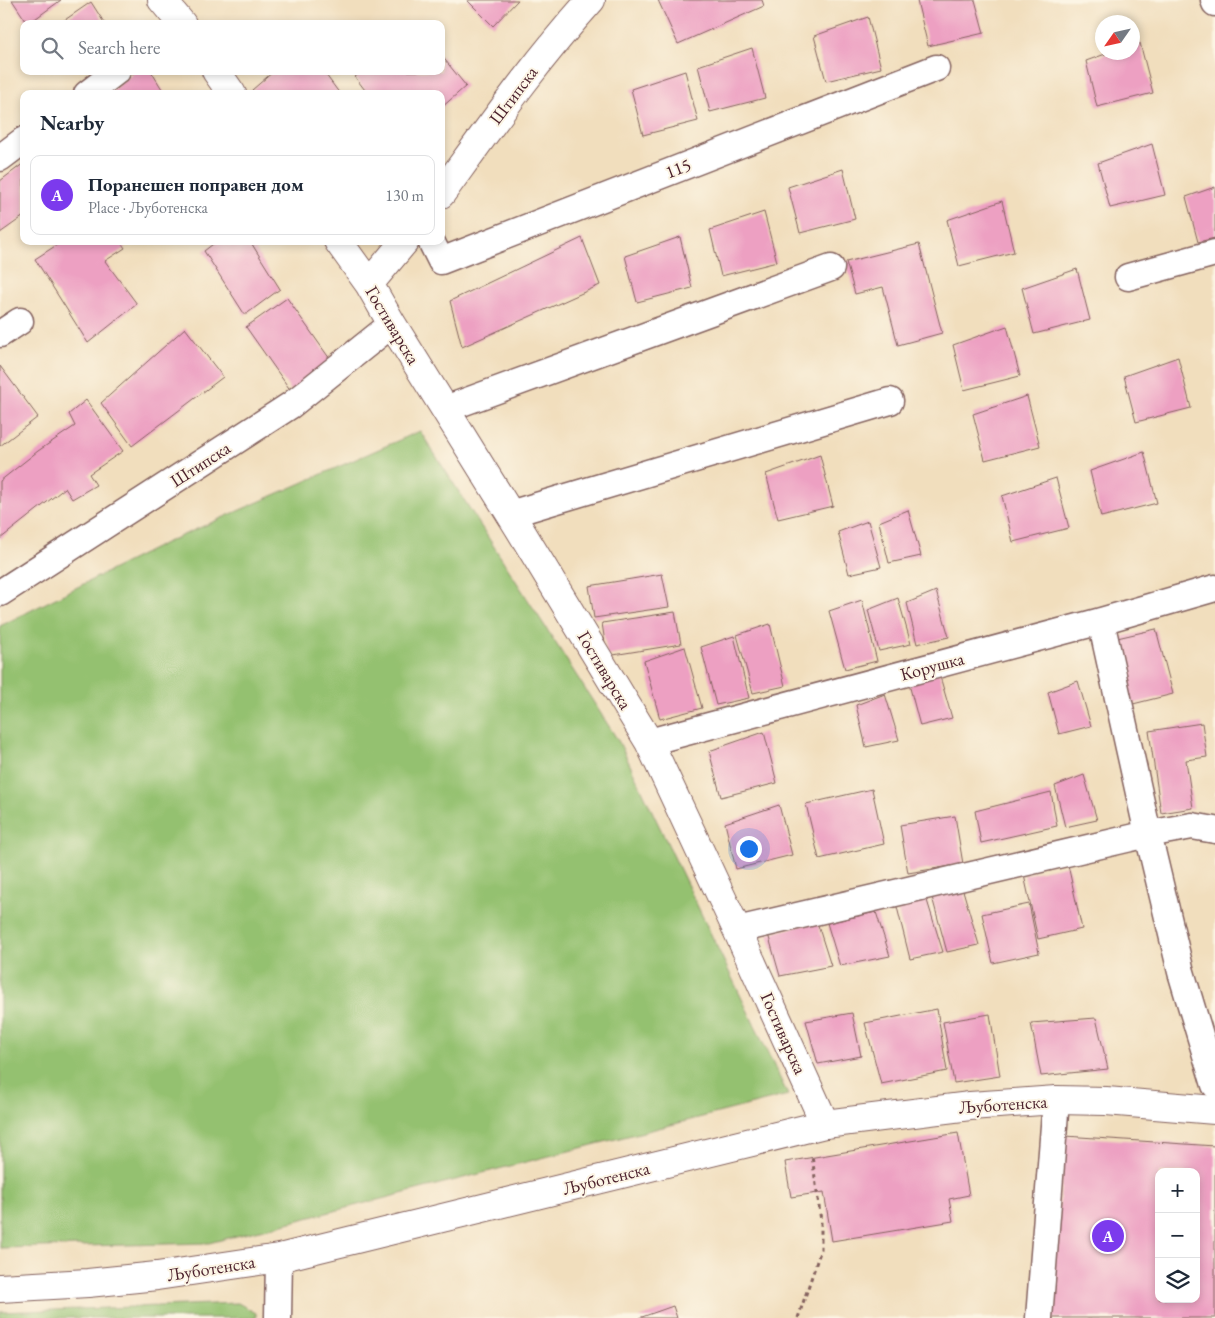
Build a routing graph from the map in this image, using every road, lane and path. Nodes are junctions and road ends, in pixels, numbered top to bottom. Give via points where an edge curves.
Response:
1 (162, 0) edge
2 (591, 0) edge
3 (178, 20) edge
4 (936, 68) dead end
5 (112, 75) edge
6 (219, 75) edge
7 (92, 90) edge
8 (229, 90) edge
9 (20, 143) edge
10 (0, 158) edge
11 (445, 188) edge
12 (341, 245) edge
13 (402, 245) edge
14 (433, 245) edge
15 (1215, 253) edge
16 (831, 268) dead end
17 (1128, 277) dead end
18 (369, 284) junction
19 (392, 324) junction
20 (890, 401) dead end
21 (445, 410) junction
22 (510, 514) junction
23 (1215, 588) edge
24 (0, 593) edge
25 (1101, 621) junction
26 (649, 742) junction
27 (1215, 830) edge
28 (1148, 834) junction
29 (738, 930) junction
30 (1215, 1085) edge
31 (1056, 1100) junction
32 (1215, 1110) edge
33 (824, 1124) junction
34 (812, 1157) dead end
35 (279, 1258) junction
36 (0, 1288) edge
37 (278, 1318) edge
38 (798, 1318) edge
39 (1040, 1318) edge

1 - 3 street
2 - 11 street, Штипска via 502,109
4 - 14 street, 115 via 441,261
5 - 7 street
6 - 8 street
9 - 10 street
12 - 18 street, Гостиварска
13 - 18 street
15 - 17 street
16 - 21 street
18 - 19 street, Гостиварска
19 - 21 street, Гостиварска
19 - 24 street, Штипска via 291,405
20 - 22 street
21 - 22 street, Гостиварска
22 - 26 street, Гостиварска
23 - 25 street, Корушка
25 - 26 street, Корушка
25 - 28 street
26 - 29 street, Гостиварска
27 - 28 street via 1192,826
28 - 29 street
28 - 30 street via 1181,972
29 - 33 street, Гостиварска
31 - 32 street, Љуботенска
31 - 33 street, Љуботенска via 970,1106
31 - 39 street
33 - 35 street, Љуботенска
34 - 38 path via 821,1221 821,1249
35 - 36 street, Љуботенска via 157,1276
35 - 37 street

